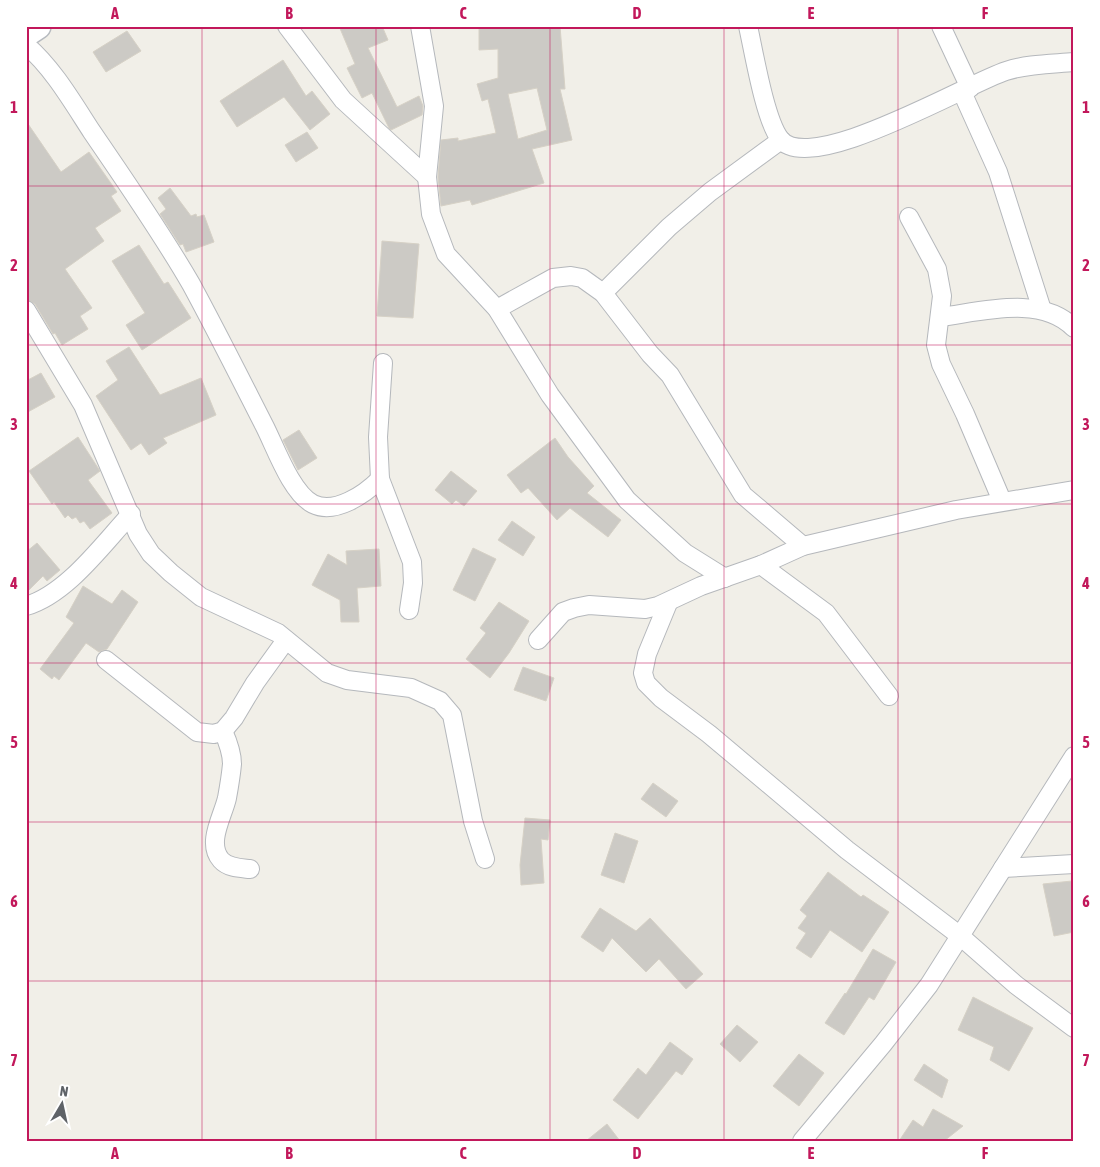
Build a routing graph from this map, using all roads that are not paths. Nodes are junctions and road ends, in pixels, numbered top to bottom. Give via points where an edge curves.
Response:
1 (38, 26) edge
2 (287, 26) edge
3 (420, 26) edge
4 (748, 26) edge
5 (941, 26) edge
6 (26, 34) edge
7 (26, 45) edge
8 (1074, 62) edge
9 (966, 90) junction
10 (781, 140) junction
11 (427, 178) junction
12 (909, 217) dead end
13 (603, 293) junction
14 (497, 309) junction
15 (26, 310) edge
16 (1042, 310) junction
17 (940, 317) junction
18 (1074, 328) edge
19 (383, 363) dead end
20 (380, 479) junction
21 (1074, 490) edge
22 (1002, 501) junction
23 (130, 514) junction
24 (803, 546) junction
25 (761, 565) junction
26 (725, 578) junction
27 (668, 603) junction
28 (26, 606) edge
29 (409, 610) dead end
30 (286, 640) junction
31 (538, 640) dead end
32 (106, 660) dead end
33 (889, 696) dead end
34 (223, 731) junction
35 (1074, 756) edge
36 (484, 860) dead end
37 (1074, 864) edge
38 (1003, 868) junction
39 (250, 869) dead end
40 (959, 936) junction
41 (1074, 1028) edge
42 (802, 1141) edge

1 - 6 street
2 - 11 street via 343,100
3 - 11 street via 434,106
4 - 10 street via 771,121
5 - 9 street
7 - 20 street via 76,107 191,284 300,492 314,504 335,507 369,490
8 - 9 street via 1006,71
9 - 10 street via 884,127 816,148 794,149
9 - 16 street via 998,172
10 - 13 street via 682,216
11 - 14 street via 431,214 446,254
12 - 17 street via 937,269 942,296
13 - 14 street via 582,278 553,278
13 - 24 street via 670,375 743,495
14 - 26 street via 550,395 627,500 685,553
15 - 23 street via 83,404
16 - 17 street via 1003,308
16 - 18 street
17 - 22 street via 936,345 941,364
19 - 20 street via 378,437
20 - 29 street via 412,562 414,583
21 - 22 street
22 - 24 street
23 - 28 street via 57,591 41,602
23 - 30 street via 151,554 171,574 202,597 278,633
24 - 25 street
25 - 26 street
25 - 33 street via 826,613
26 - 27 street
27 - 31 street via 646,608 608,605 574,608 564,612
27 - 40 street via 647,654 643,673 646,684 847,850
30 - 34 street
30 - 36 street via 328,673 347,680 411,688 440,700 452,715 472,821
32 - 34 street via 197,732 214,734
34 - 39 street via 230,746 232,762 227,800 215,845 222,861
35 - 38 street
37 - 38 street
38 - 40 street
40 - 41 street via 1016,985
40 - 42 street via 929,985

